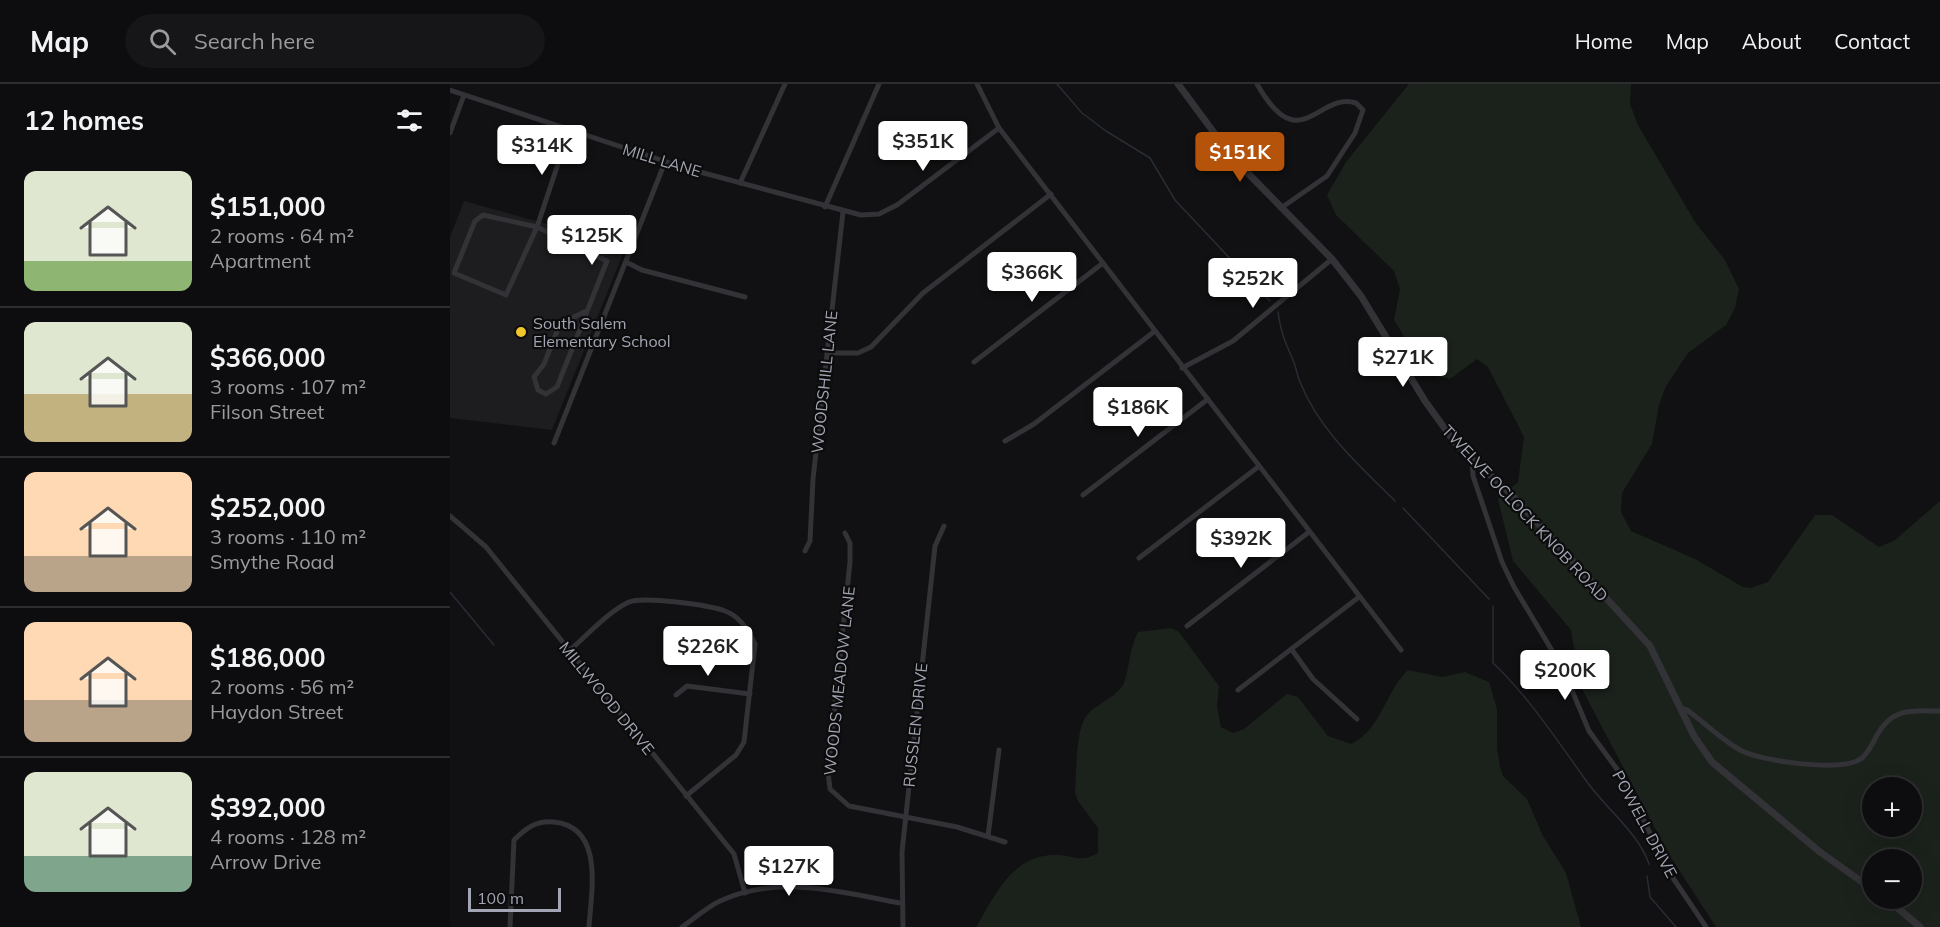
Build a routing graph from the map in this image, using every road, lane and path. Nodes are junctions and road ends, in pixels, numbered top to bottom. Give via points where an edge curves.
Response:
1 (785, 84) edge
2 (879, 84) edge
3 (977, 84) edge
4 (1178, 84) edge
5 (1257, 84) edge
6 (450, 90) edge
7 (464, 95) junction
8 (999, 128) junction
9 (569, 131) junction
10 (450, 133) edge
11 (665, 162) junction
12 (740, 183) junction
13 (1051, 194) junction
14 (825, 207) junction
15 (1281, 208) junction
16 (843, 212) junction
17 (537, 227) junction
18 (1332, 259) junction
19 (626, 262) junction
20 (1103, 263) junction
21 (745, 297) dead end
22 (586, 311) junction
23 (1155, 331) junction
24 (827, 353) junction
25 (974, 362) dead end
26 (1182, 368) junction
27 (1208, 399) junction
28 (1005, 441) dead end
29 (554, 443) dead end
30 (1472, 458) junction
31 (1258, 467) junction
32 (1083, 495) dead end
33 (450, 516) edge
34 (944, 526) dead end
35 (845, 532) dead end
36 (1309, 532) junction
37 (805, 551) dead end
38 (1139, 558) dead end
39 (1359, 597) junction
40 (1187, 626) dead end
41 (1292, 650) junction
42 (1401, 650) dead end
43 (568, 652) junction
44 (1238, 690) dead end
45 (750, 694) junction
46 (676, 695) dead end
47 (1680, 708) junction
48 (1940, 711) edge
49 (1357, 719) dead end
50 (999, 750) dead end
51 (686, 796) junction
52 (905, 817) junction
53 (988, 836) junction
54 (1005, 842) dead end
55 (1862, 882) edge
56 (745, 892) junction
57 (900, 903) junction
58 (1899, 909) edge
59 (510, 927) edge
60 (589, 927) edge
61 (682, 927) edge
62 (903, 927) edge
63 (1706, 927) edge
64 (1920, 927) edge

1 - 12 street
2 - 14 street
3 - 8 street
4 - 15 street, TWELVE OCLOCK KNOB ROAD via 1232,157
5 - 15 street via 1271,106 1289,119 1312,117 1345,101 1356,103 1363,110 1355,133 1327,176
6 - 7 street, MILL LANE
7 - 9 street, MILL LANE
7 - 10 street
8 - 13 street
8 - 16 street, MILL LANE via 897,205 871,215
9 - 11 street, MILL LANE
9 - 17 street
11 - 12 street, MILL LANE
11 - 19 street
12 - 14 street, MILL LANE
13 - 20 street
13 - 24 street via 923,293 871,346 858,353
14 - 16 street, MILL LANE
15 - 18 street, TWELVE OCLOCK KNOB ROAD
16 - 24 street, WOODSHILL LANE
17 - 17 street via 487,215 478,217 454,273 506,295
17 - 22 street via 607,261
18 - 26 street via 1233,341
18 - 30 street, TWELVE OCLOCK KNOB ROAD via 1361,296 1447,433
19 - 21 street via 642,270
19 - 29 street
20 - 23 street
20 - 25 street
22 - 22 street via 557,387 546,394 538,390 534,377 544,364 560,324
23 - 26 street
23 - 28 street via 1034,424
24 - 37 street, WOODSHILL LANE via 810,541
26 - 27 street
27 - 31 street
27 - 32 street
30 - 47 street, TWELVE OCLOCK KNOB ROAD via 1511,494 1650,646
30 - 63 street, POWELL DRIVE via 1473,476 1508,575 1563,669 1589,731 1622,776 1669,872
31 - 36 street
31 - 38 street
33 - 43 street, MILLWOOD DRIVE via 486,547
34 - 52 street, RUSSLEN DRIVE via 935,546
35 - 52 street, WOODS MEADOW LANE via 850,543 850,562 828,783 834,795 849,806
36 - 39 street
36 - 40 street
39 - 41 street
39 - 42 street
41 - 44 street
41 - 49 street via 1313,679
43 - 45 street via 629,602 646,598 726,611 749,630 755,645
43 - 51 street, MILLWOOD DRIVE
45 - 46 street via 687,686
45 - 51 street via 744,742 736,755
47 - 48 street via 1743,751 1811,766 1845,766 1859,760 1893,716
47 - 55 street, TWELVE OCLOCK KNOB ROAD via 1704,751 1721,771
50 - 53 street
51 - 56 street, MILLWOOD DRIVE via 734,854
52 - 53 street, WOODS MEADOW LANE
52 - 57 street, RUSSLEN DRIVE
53 - 54 street, WOODS MEADOW LANE
56 - 57 street via 783,885
56 - 61 street via 719,901
57 - 62 street, RUSSLEN DRIVE
58 - 64 street
59 - 60 street via 514,840 523,830 547,821 573,830 583,837 590,850

